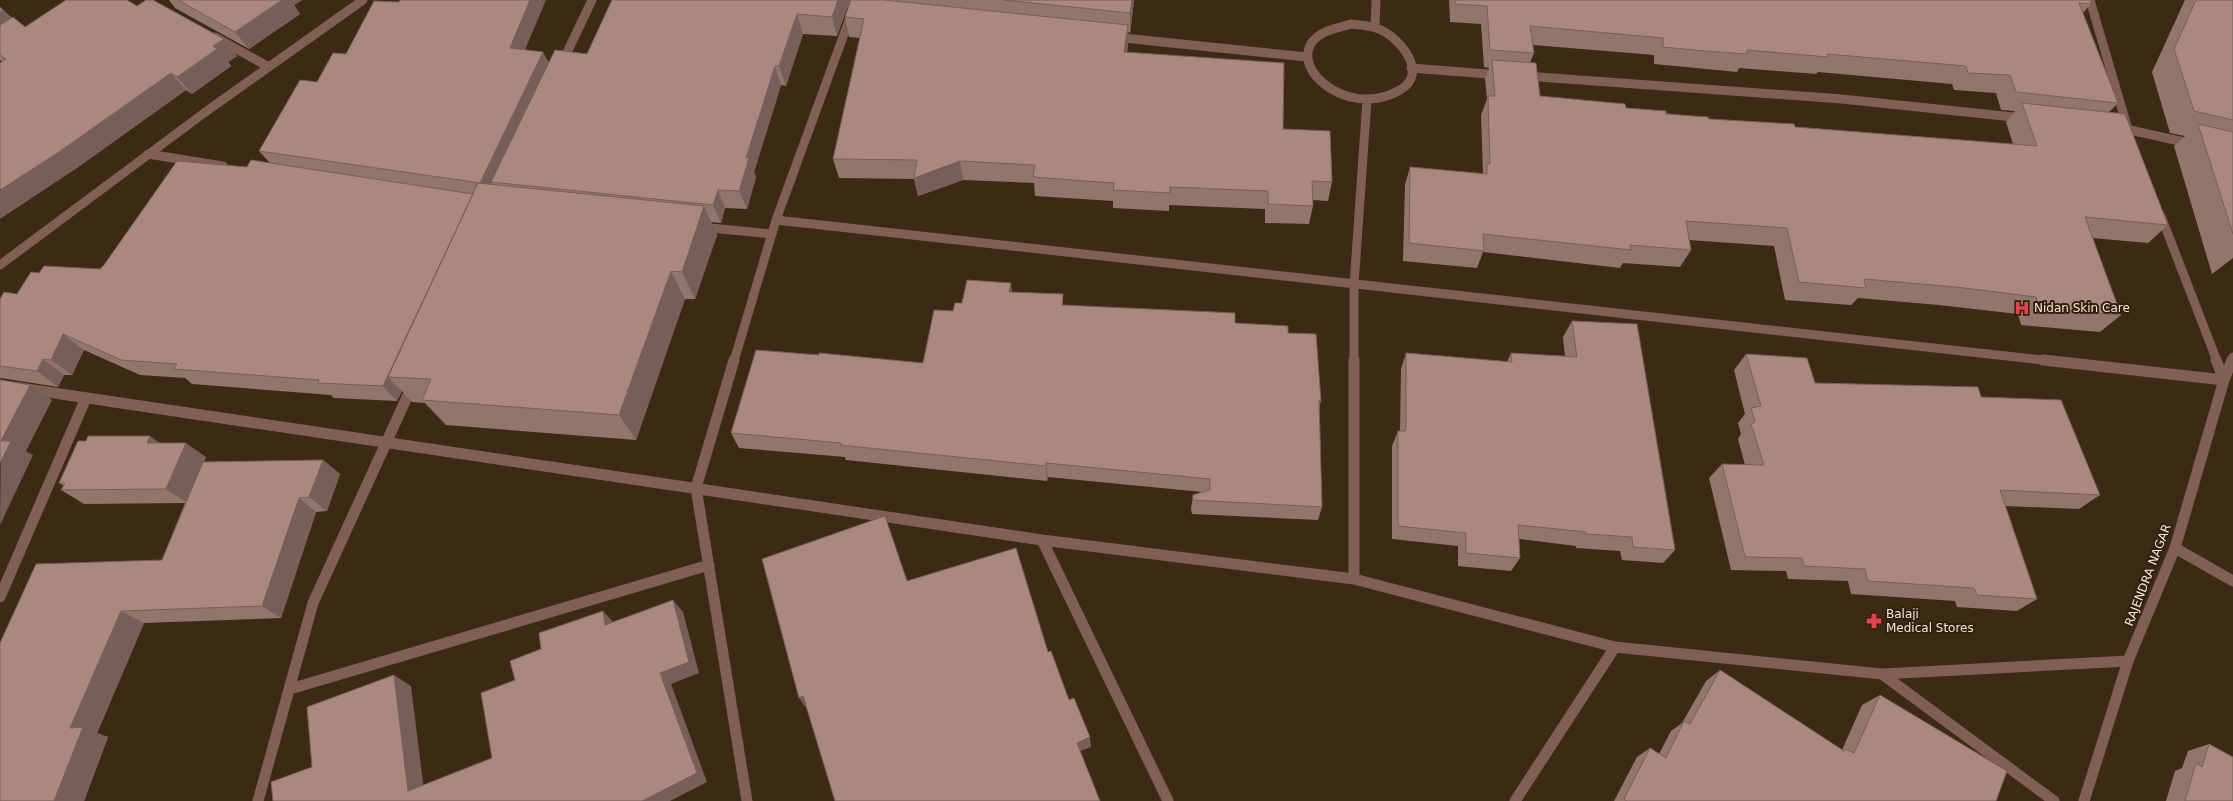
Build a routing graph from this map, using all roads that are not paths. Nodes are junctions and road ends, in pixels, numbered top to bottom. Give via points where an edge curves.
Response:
1 (363, 0) edge
2 (592, 0) edge
3 (1376, 0) edge
4 (2090, 0) edge
5 (857, 8) edge
6 (1375, 27) junction
7 (209, 34) edge
8 (1104, 36) edge
9 (1307, 57) junction
10 (269, 67) junction
11 (1411, 68) junction
12 (556, 76) edge
13 (1367, 100) junction
14 (2032, 119) edge
15 (2112, 127) edge
16 (2128, 128) junction
17 (2133, 143) edge
18 (2203, 147) edge
19 (148, 154) junction
20 (235, 167) edge
21 (2159, 210) edge
22 (776, 220) junction
23 (692, 226) edge
24 (771, 234) junction
25 (0, 265) edge
26 (1354, 285) junction
27 (2233, 357) edge
28 (416, 378) edge
29 (2224, 380) junction
30 (0, 385) edge
31 (86, 398) junction
32 (387, 442) junction
33 (696, 488) junction
34 (1042, 540) junction
35 (2175, 548) junction
36 (708, 565) junction
37 (1354, 579) junction
38 (2233, 581) edge
39 (0, 597) edge
40 (1614, 647) junction
41 (2128, 661) junction
42 (1882, 674) junction
43 (290, 689) junction
44 (258, 801) edge
45 (747, 801) edge
46 (1168, 801) edge
47 (1515, 801) edge
48 (2054, 801) edge
49 (2084, 801) edge

1 - 10 street
2 - 12 street
3 - 6 street
4 - 16 street
5 - 22 street
6 - 9 street via 1351,24 1334,27 1320,34 1311,44
6 - 11 street via 1397,41 1408,54
7 - 10 street
8 - 9 street
9 - 13 street via 1310,70 1318,82 1349,98
10 - 19 street
11 - 13 street via 1410,80 1400,90 1385,97
11 - 14 street via 1842,99
13 - 26 street
15 - 16 street
16 - 17 street
16 - 18 street
19 - 20 street
19 - 25 street
21 - 29 street
22 - 24 street
22 - 26 street
23 - 24 street
24 - 33 street
26 - 29 street
26 - 37 street
27 - 29 street, RAJENDRA NAGAR
28 - 32 street
29 - 35 street, RAJENDRA NAGAR
30 - 31 street
31 - 32 street
31 - 39 street
32 - 33 street
32 - 43 street via 314,604
33 - 34 street
33 - 36 street
34 - 37 street
34 - 46 street
35 - 38 street
35 - 41 street, RAJENDRA NAGAR
36 - 43 street
36 - 45 street
37 - 40 street
40 - 42 street
40 - 47 street
41 - 42 street
41 - 49 street, RAJENDRA NAGAR
42 - 48 street
43 - 44 street

